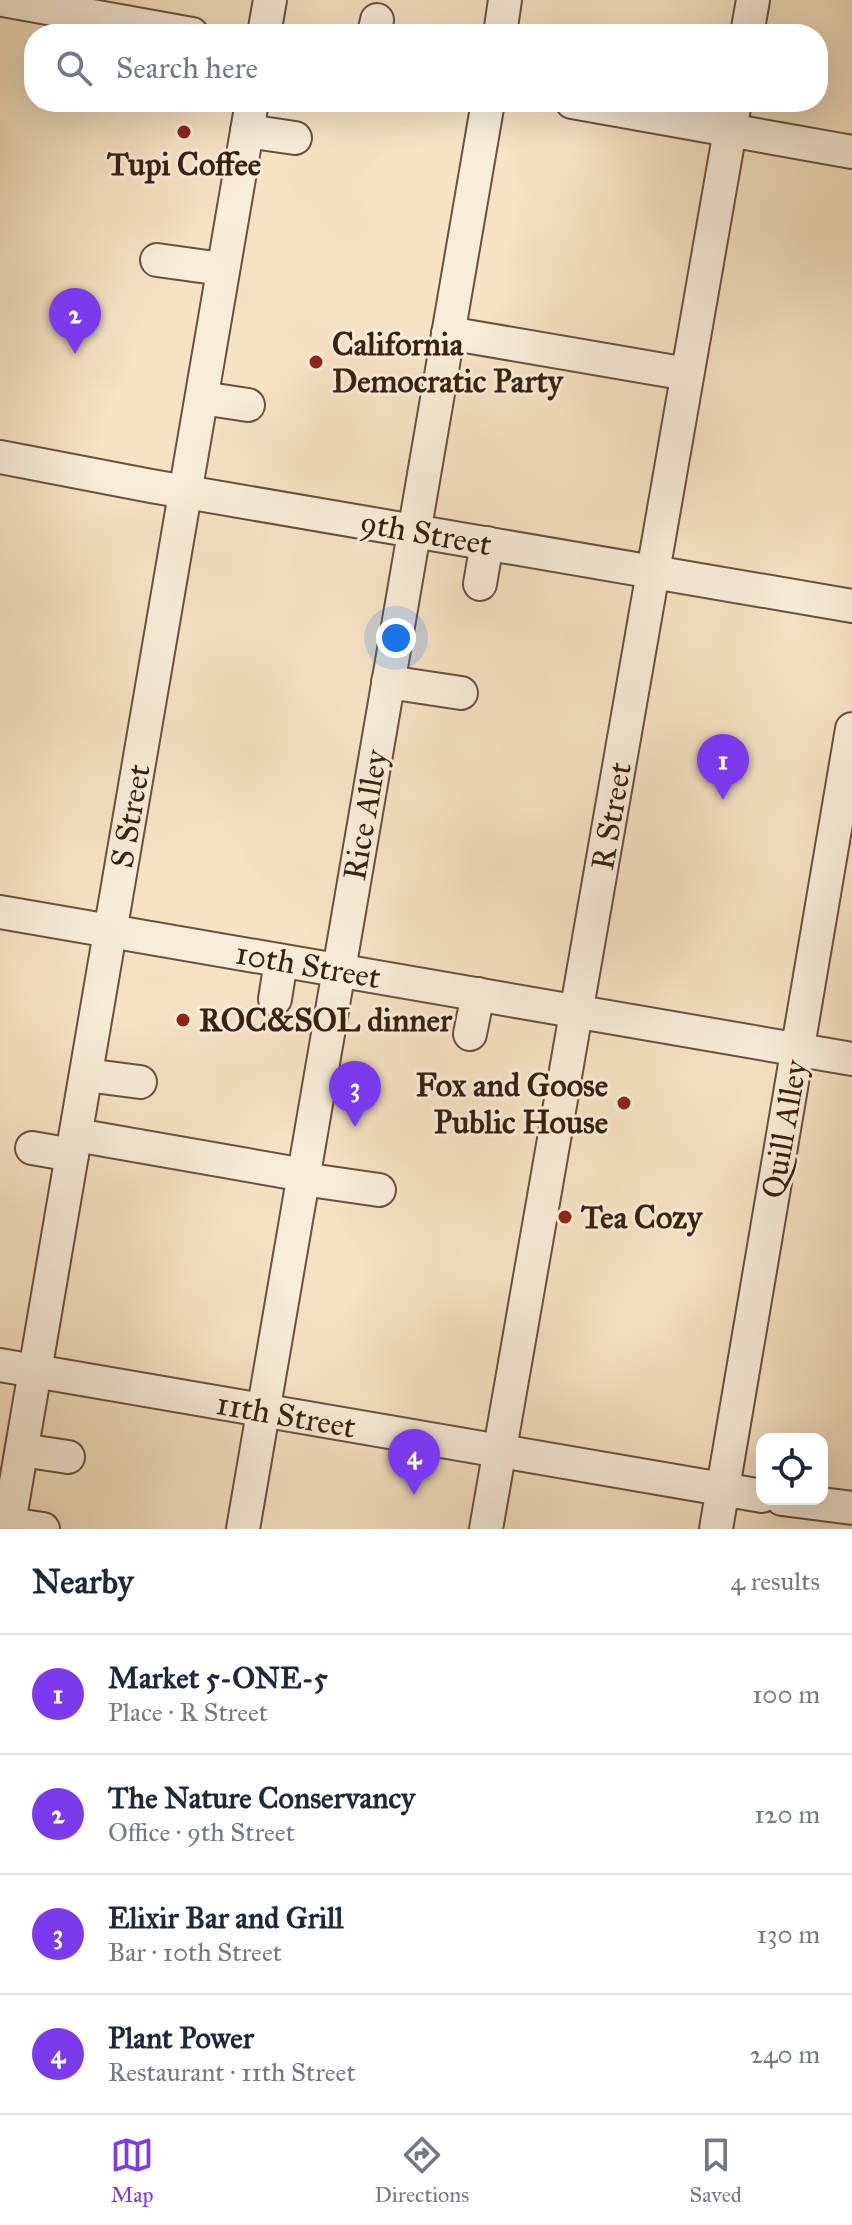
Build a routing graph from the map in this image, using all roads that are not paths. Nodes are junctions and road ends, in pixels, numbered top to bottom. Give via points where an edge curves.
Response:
1 (270, 0) edge
2 (505, 0) edge
3 (753, 0) edge
4 (22, 2) edge
5 (139, 24) edge
6 (266, 24) edge
7 (501, 24) edge
8 (749, 24) edge
9 (486, 112) edge
10 (686, 112) edge
11 (250, 116) edge
12 (732, 116) edge
13 (295, 138) dead end
14 (852, 152) edge
15 (157, 260) dead end
16 (222, 269) junction
17 (443, 324) junction
18 (687, 374) junction
19 (202, 398) junction
20 (248, 405) dead end
21 (0, 457) edge
22 (186, 492) junction
23 (414, 531) junction
24 (487, 543) junction
25 (653, 572) junction
26 (480, 584) dead end
27 (852, 606) edge
28 (388, 682) junction
29 (461, 693) dead end
30 (852, 729) edge
31 (0, 912) edge
32 (110, 931) junction
33 (281, 961) junction
34 (339, 971) junction
35 (478, 994) junction
36 (275, 999) dead end
37 (576, 1012) junction
38 (470, 1034) dead end
39 (797, 1050) junction
40 (852, 1059) edge
41 (86, 1075) junction
42 (140, 1082) dead end
43 (74, 1145) junction
44 (32, 1148) dead end
45 (303, 1177) junction
46 (379, 1190) dead end
47 (0, 1365) edge
48 (35, 1371) junction
49 (263, 1411) junction
50 (22, 1450) junction
51 (499, 1451) junction
52 (68, 1457) dead end
53 (722, 1491) junction
54 (756, 1495) edge
55 (828, 1505) edge
56 (852, 1508) edge
57 (9, 1526) edge
58 (43, 1529) edge
59 (243, 1529) edge
60 (486, 1529) edge
61 (716, 1529) edge

1 - 6 street
2 - 7 street
3 - 8 street
4 - 5 street
9 - 17 street, Rice Alley via 452,252
10 - 12 street
11 - 13 street
11 - 16 street, S Street
12 - 14 street
12 - 18 street, R Street
15 - 16 street
16 - 19 street, S Street
17 - 18 street
17 - 23 street, Rice Alley
18 - 25 street, R Street
19 - 20 street
19 - 22 street, S Street
21 - 22 street, 9th Street
22 - 23 street, 9th Street
22 - 32 street, S Street
23 - 24 street, 9th Street
23 - 28 street, Rice Alley
24 - 25 street, 9th Street
24 - 26 street
25 - 27 street, 9th Street
25 - 37 street, R Street
28 - 29 street
28 - 34 street, Rice Alley
30 - 39 street, Quill Alley
31 - 32 street, 10th Street
32 - 33 street, 10th Street
32 - 41 street, S Street
33 - 34 street, 10th Street
33 - 36 street
34 - 35 street, 10th Street
34 - 45 street, Rice Alley
35 - 37 street, 10th Street
35 - 38 street
37 - 39 street, 10th Street
37 - 51 street, R Street
39 - 40 street, 10th Street
39 - 53 street, Quill Alley
41 - 42 street
41 - 43 street, S Street
43 - 44 street
43 - 45 street
43 - 48 street, S Street
45 - 46 street
45 - 49 street, Rice Alley via 304,1224
47 - 48 street, 11th Street
48 - 49 street, 11th Street
48 - 50 street, S Street
49 - 51 street, 11th Street
49 - 59 street, Rice Alley via 258,1492
50 - 52 street
50 - 57 street, S Street
51 - 53 street, 11th Street
51 - 60 street, R Street
53 - 54 street, 11th Street
53 - 61 street, Quill Alley
55 - 56 street
57 - 58 street

